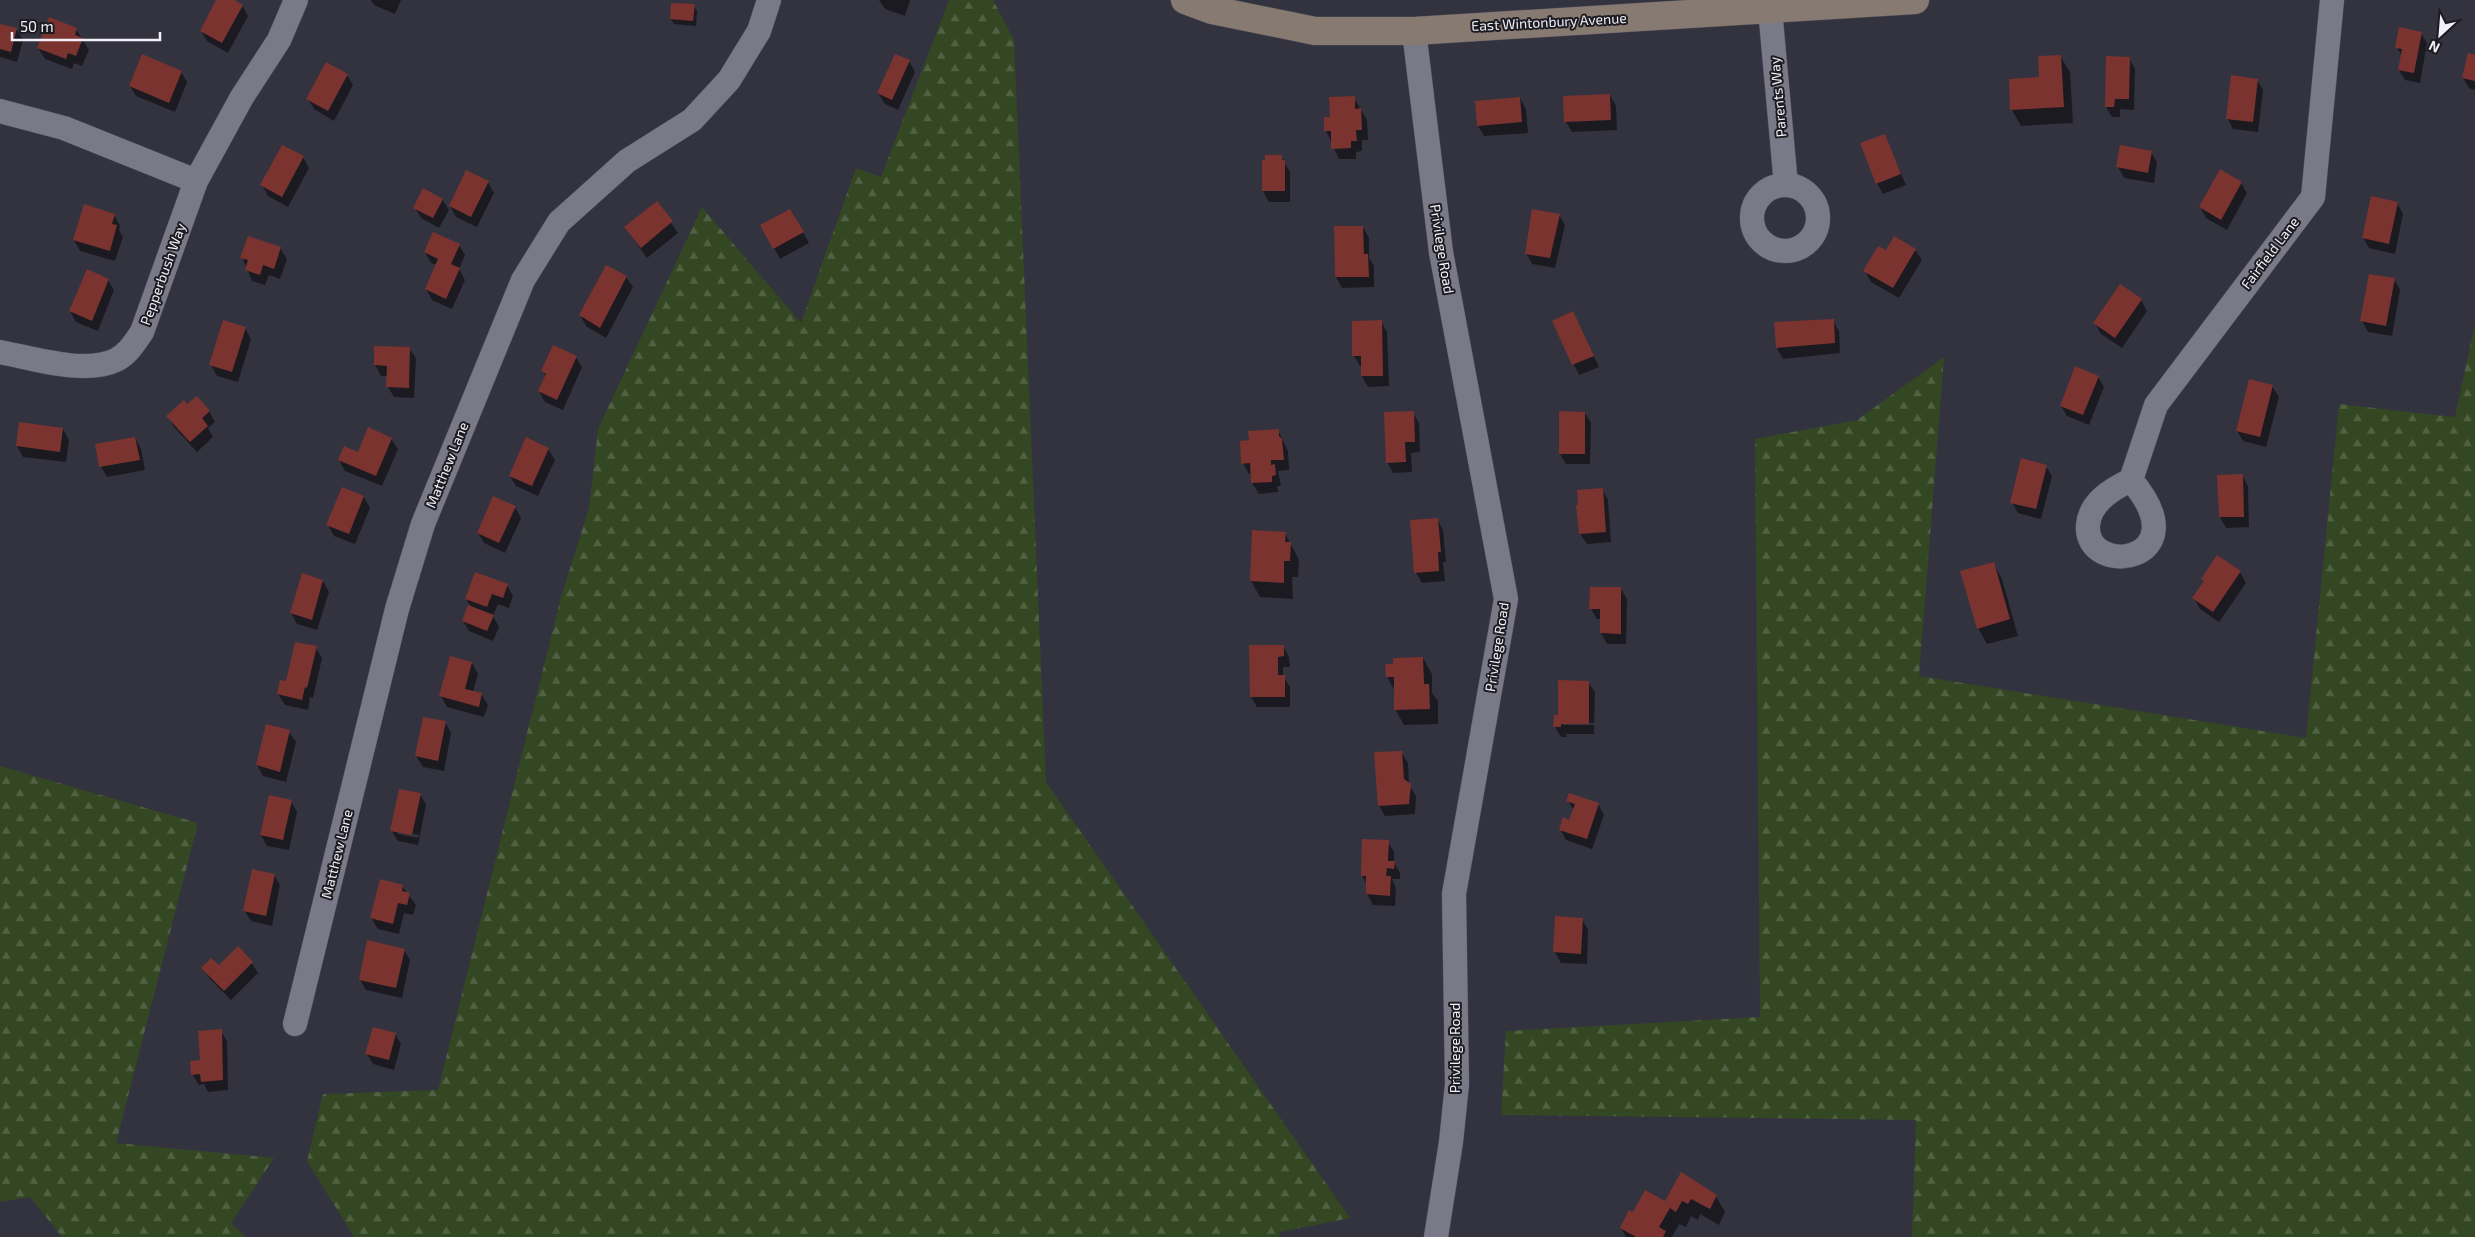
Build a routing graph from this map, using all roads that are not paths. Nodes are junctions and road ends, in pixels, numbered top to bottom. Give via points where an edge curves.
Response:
1 (296, 0) edge
2 (769, 0) edge
3 (1185, 0) edge
4 (1915, 0) edge
5 (2332, 0) edge
6 (1770, 9) junction
7 (1414, 31) junction
8 (0, 111) edge
9 (196, 181) junction
10 (1786, 185) dead end
11 (0, 352) edge
12 (2131, 480) dead end
13 (295, 1024) dead end
14 (1436, 1237) edge

1 - 9 street, Pepperbush Way via 279,40 242,97
2 - 13 street, Matthew Lane via 759,31 728,80 692,120 627,161 560,222 523,280 423,524 397,609
3 - 7 main road, East Wintonbury Avenue via 1212,10 1315,30
4 - 6 main road, East Wintonbury Avenue
5 - 12 street, Fairfield Lane via 2313,197 2156,405
6 - 7 main road, East Wintonbury Avenue
6 - 10 street, Parents Way
7 - 14 street, Privilege Road via 1441,252 1506,599 1454,894 1457,1084
8 - 9 street via 64,128
9 - 11 street, Pepperbush Way via 142,332 130,349 117,360 100,365 73,366

